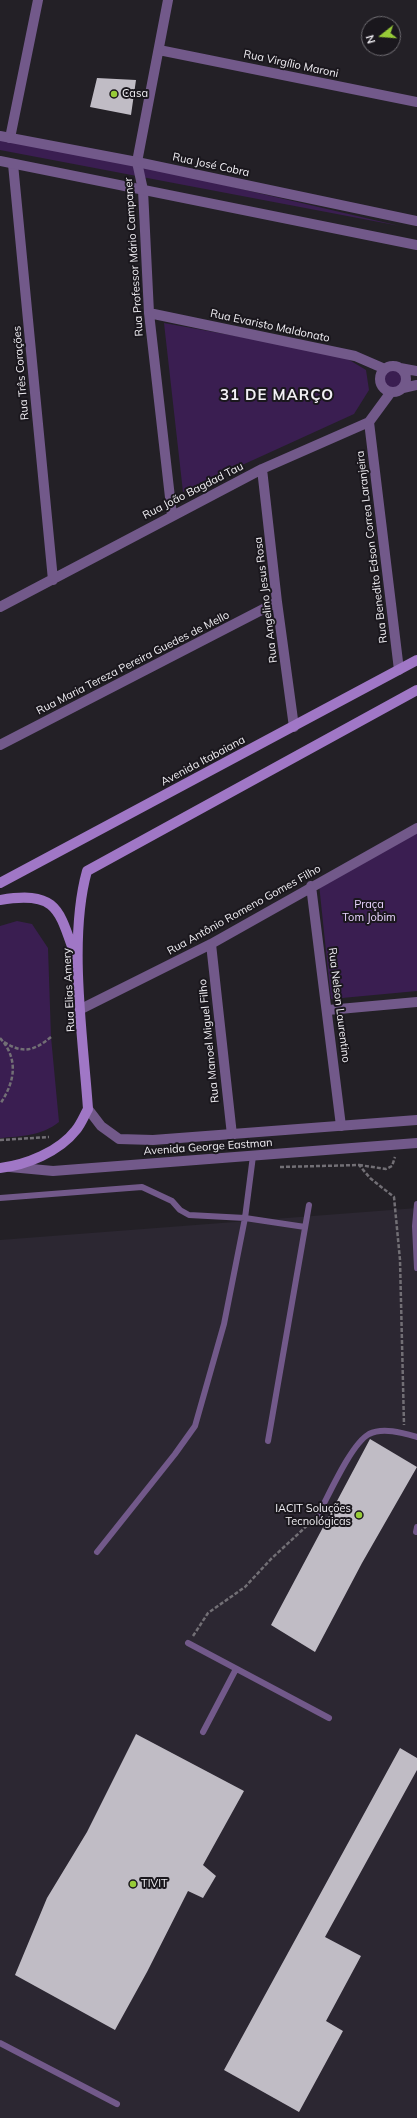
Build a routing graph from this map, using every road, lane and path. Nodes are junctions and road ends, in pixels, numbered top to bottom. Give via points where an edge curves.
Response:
1 (38, 0) edge
2 (168, 0) edge
3 (159, 50) junction
4 (417, 102) edge
5 (5, 137) edge
6 (0, 161) edge
7 (137, 162) junction
8 (14, 164) junction
9 (143, 190) junction
10 (417, 221) edge
11 (417, 245) edge
12 (149, 313) junction
13 (400, 368) junction
14 (385, 369) junction
15 (417, 371) edge
16 (417, 385) edge
17 (403, 388) junction
18 (391, 392) junction
19 (369, 422) junction
20 (262, 469) junction
21 (172, 515) junction
22 (53, 580) junction
23 (277, 602) junction
24 (0, 607) edge
25 (417, 660) edge
26 (398, 670) junction
27 (417, 690) edge
28 (294, 727) junction
29 (0, 745) edge
30 (417, 828) edge
31 (0, 883) edge
32 (311, 886) junction
33 (0, 900) edge
34 (211, 944) junction
35 (78, 964) junction
36 (417, 1002) edge
37 (81, 1009) junction
38 (328, 1010) junction
39 (51, 1036) dead end
40 (1, 1039) edge
41 (0, 1104) edge
42 (88, 1109) junction
43 (417, 1120) edge
44 (341, 1126) junction
45 (232, 1135) junction
46 (50, 1137) dead end
47 (0, 1140) edge
48 (417, 1143) edge
49 (253, 1156) junction
50 (394, 1157) dead end
51 (359, 1165) junction
52 (4, 1167) edge
53 (274, 1167) dead end
54 (0, 1198) edge
55 (417, 1204) edge
56 (309, 1205) dead end
57 (245, 1218) junction
58 (305, 1227) junction
59 (417, 1268) edge
60 (417, 1276) edge
61 (404, 1433) junction
62 (417, 1438) edge
63 (268, 1441) dead end
64 (318, 1515) joint
65 (97, 1552) dead end
66 (188, 1643) joint
67 (236, 1669) junction
68 (329, 1718) dead end
69 (203, 1732) dead end
70 (0, 2043) edge
71 (118, 2104) dead end

1 - 5 street
2 - 3 street, Rua Professor Mário Campaner
3 - 4 street, Rua Virgílio Maroni
3 - 7 street, Rua Professor Mário Campaner
5 - 7 street, Rua José Cobra
6 - 8 street
7 - 9 street, Rua Professor Mário Campaner
7 - 10 street, Rua José Cobra
8 - 9 street
8 - 22 street, Rua Três Corações
9 - 11 street
9 - 12 street, Rua Professor Mário Campaner
12 - 14 street, Rua Evaristo Maldonato via 355,356
12 - 21 street, Rua Professor Mário Campaner
13 - 14 street via 392,366
13 - 15 street
13 - 17 street via 406,380
14 - 18 street via 380,376 381,384
16 - 17 street
17 - 18 street
18 - 19 street
19 - 20 street, Rua João Bagdad Tau
19 - 26 street, Rua Benedito Edson Correa Laranjeira
20 - 21 street, Rua João Bagdad Tau
20 - 23 street, Rua Angelino Jesus Rosa
21 - 22 street, Rua João Bagdad Tau
22 - 24 street, Rua João Bagdad Tau
23 - 28 street, Rua Angelino Jesus Rosa
23 - 29 street, Rua Maria Tereza Pereira Guedes de Mello
25 - 26 main road, Avenida Itabaiana
26 - 28 main road, Avenida Itabaiana
27 - 35 main road, Rua Elias Amery via 87,871 81,894
28 - 31 main road, Avenida Itabaiana
30 - 32 street, Rua Antônio Romeno Gomes Filho
32 - 34 street, Rua Antônio Romeno Gomes Filho
32 - 38 street, Rua Nelson Laurentino
33 - 35 main road via 31,898 49,902 60,915
34 - 37 street, Rua Antônio Romeno Gomes Filho
34 - 45 street, Rua Manoel Miguel Filho
35 - 37 main road, Rua Elias Amery
36 - 38 street
37 - 42 main road, Rua Elias Amery
38 - 44 street, Rua Nelson Laurentino
39 - 40 path via 42,1044 28,1050 16,1050
40 - 41 path via 13,1057 12,1078
42 - 45 street, Avenida George Eastman via 101,1126 119,1139 153,1140
42 - 52 main road via 77,1130 66,1142 32,1160
43 - 44 street, Avenida George Eastman
44 - 45 street, Avenida George Eastman
46 - 47 path
48 - 49 street, Avenida George Eastman
49 - 52 street, Avenida George Eastman via 53,1171
49 - 57 lane
50 - 51 path via 392,1166 386,1169
51 - 53 path
51 - 61 path via 370,1178 394,1197 400,1260
54 - 57 lane via 142,1187 172,1201 189,1215
55 - 59 lane
56 - 58 lane
57 - 58 lane
57 - 65 lane via 224,1324 195,1426
58 - 63 lane
59 - 60 lane
61 - 62 lane
61 - 64 lane via 395,1430 369,1434 354,1448
64 - 66 path via 245,1587 208,1614
66 - 67 lane
67 - 68 lane
67 - 69 lane
70 - 71 lane

